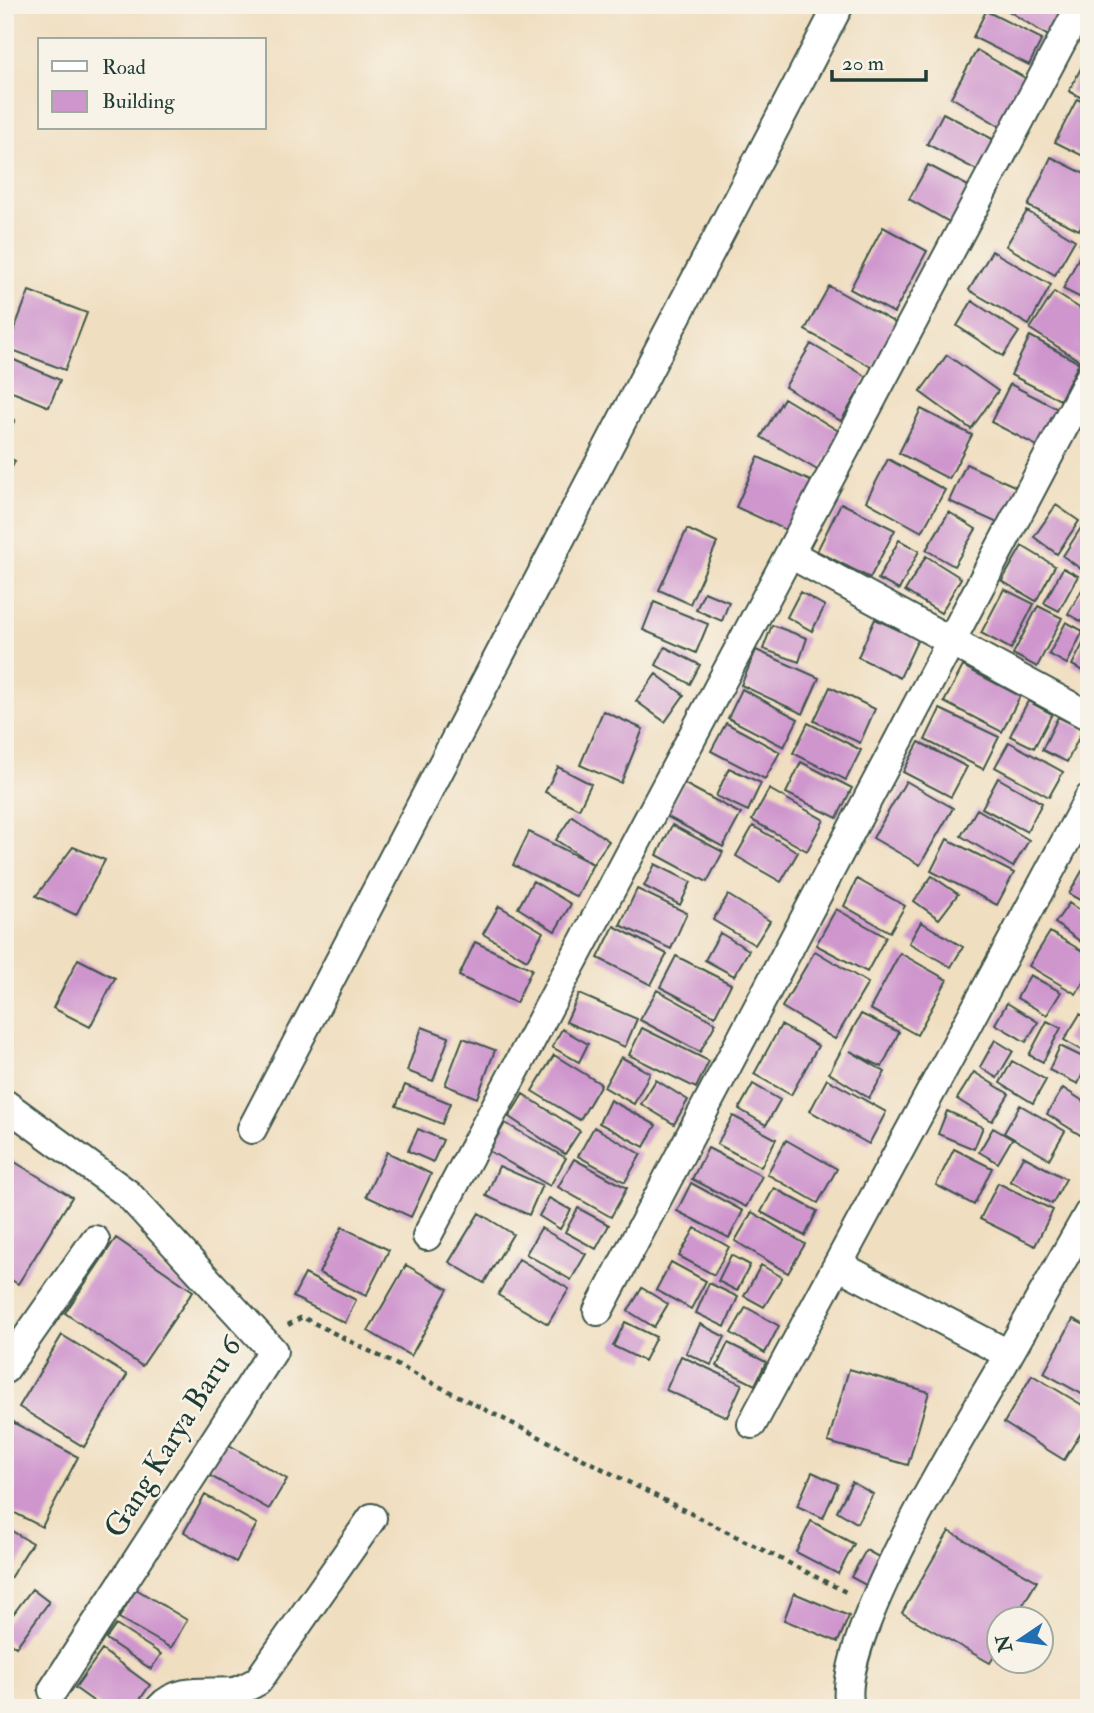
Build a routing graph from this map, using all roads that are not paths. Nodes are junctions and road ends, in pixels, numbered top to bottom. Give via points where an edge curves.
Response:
1 (839, 5) edge
2 (1081, 5) edge
3 (1089, 379) edge
4 (792, 555) junction
5 (953, 642) junction
6 (1089, 716) edge
7 (1089, 798) edge
8 (5, 1104) edge
9 (252, 1129) dead end
10 (1089, 1213) edge
11 (428, 1236) dead end
12 (95, 1240) dead end
13 (838, 1265) junction
14 (598, 1311) dead end
15 (1008, 1354) junction
16 (5, 1369) edge
17 (752, 1424) dead end
18 (372, 1518) dead end
19 (53, 1690) dead end
20 (160, 1708) edge
21 (850, 1708) edge

1 - 9 street
2 - 4 street
3 - 5 street
4 - 5 street
4 - 11 street
5 - 6 street
5 - 14 street
7 - 13 street
8 - 19 street, Gang Karya Baru 6 via 128,1194 273,1350
10 - 15 street
12 - 16 street
13 - 15 street
13 - 17 street
15 - 21 street via 908,1529 873,1606 847,1683
18 - 20 street via 258,1681 236,1692 188,1692

